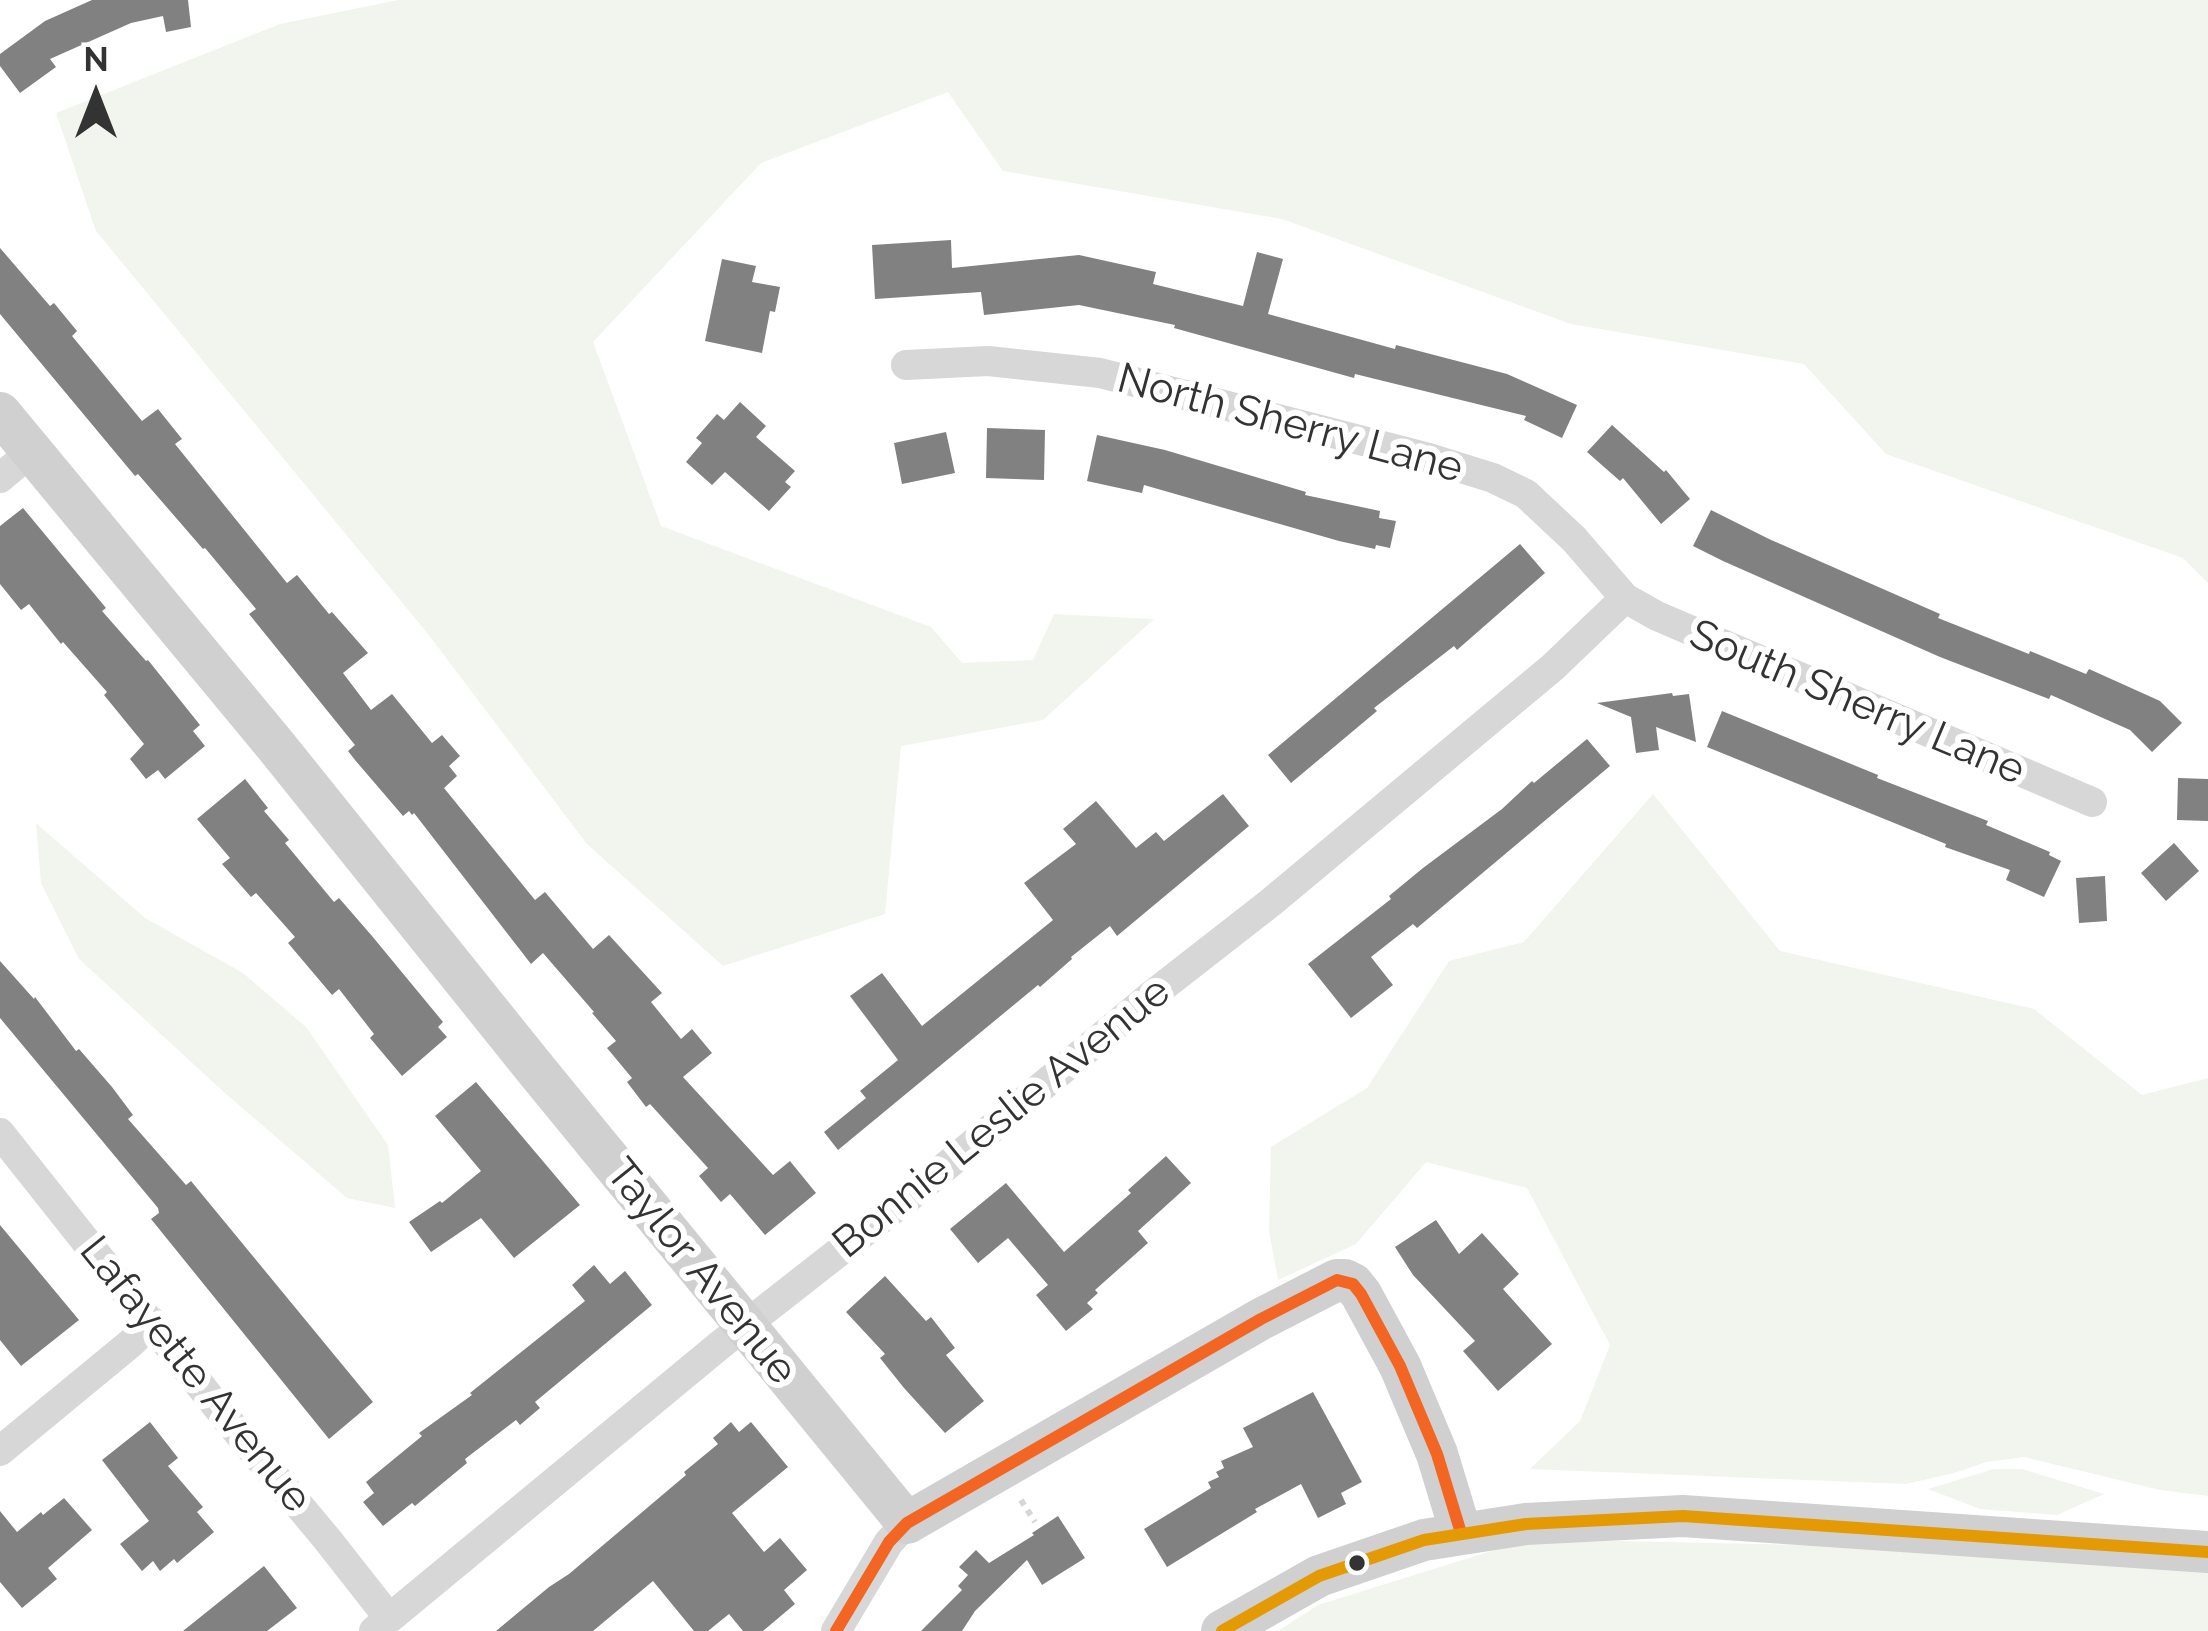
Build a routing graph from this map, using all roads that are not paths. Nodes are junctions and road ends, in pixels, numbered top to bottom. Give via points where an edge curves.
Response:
1 (906, 365) dead end
2 (0, 413) edge
3 (16, 465) edge
4 (1625, 598) junction
5 (2092, 802) dead end
6 (0, 1133) edge
7 (152, 1322) junction
8 (746, 1324) junction
9 (2, 1446) edge
10 (907, 1523) junction
11 (1461, 1533) junction
12 (2208, 1552) edge
13 (381, 1624) edge
14 (836, 1631) edge
15 (1222, 1631) edge

1 - 4 street, North Sherry Lane via 988,361 1100,373 1493,478 1526,494
2 - 3 street, Taylor Avenue
3 - 8 street, Taylor Avenue via 277,746
4 - 5 street, South Sherry Lane
4 - 8 street, Bonnie Leslie Avenue via 1270,903
6 - 7 street, Lafayette Avenue
7 - 9 street
7 - 13 street, Lafayette Avenue via 327,1539
8 - 10 street, Taylor Avenue
8 - 13 street, Bonnie Leslie Avenue
10 - 11 street via 1261,1319 1345,1280 1400,1366
10 - 14 street
11 - 12 street via 1683,1516
11 - 15 street via 1319,1576

